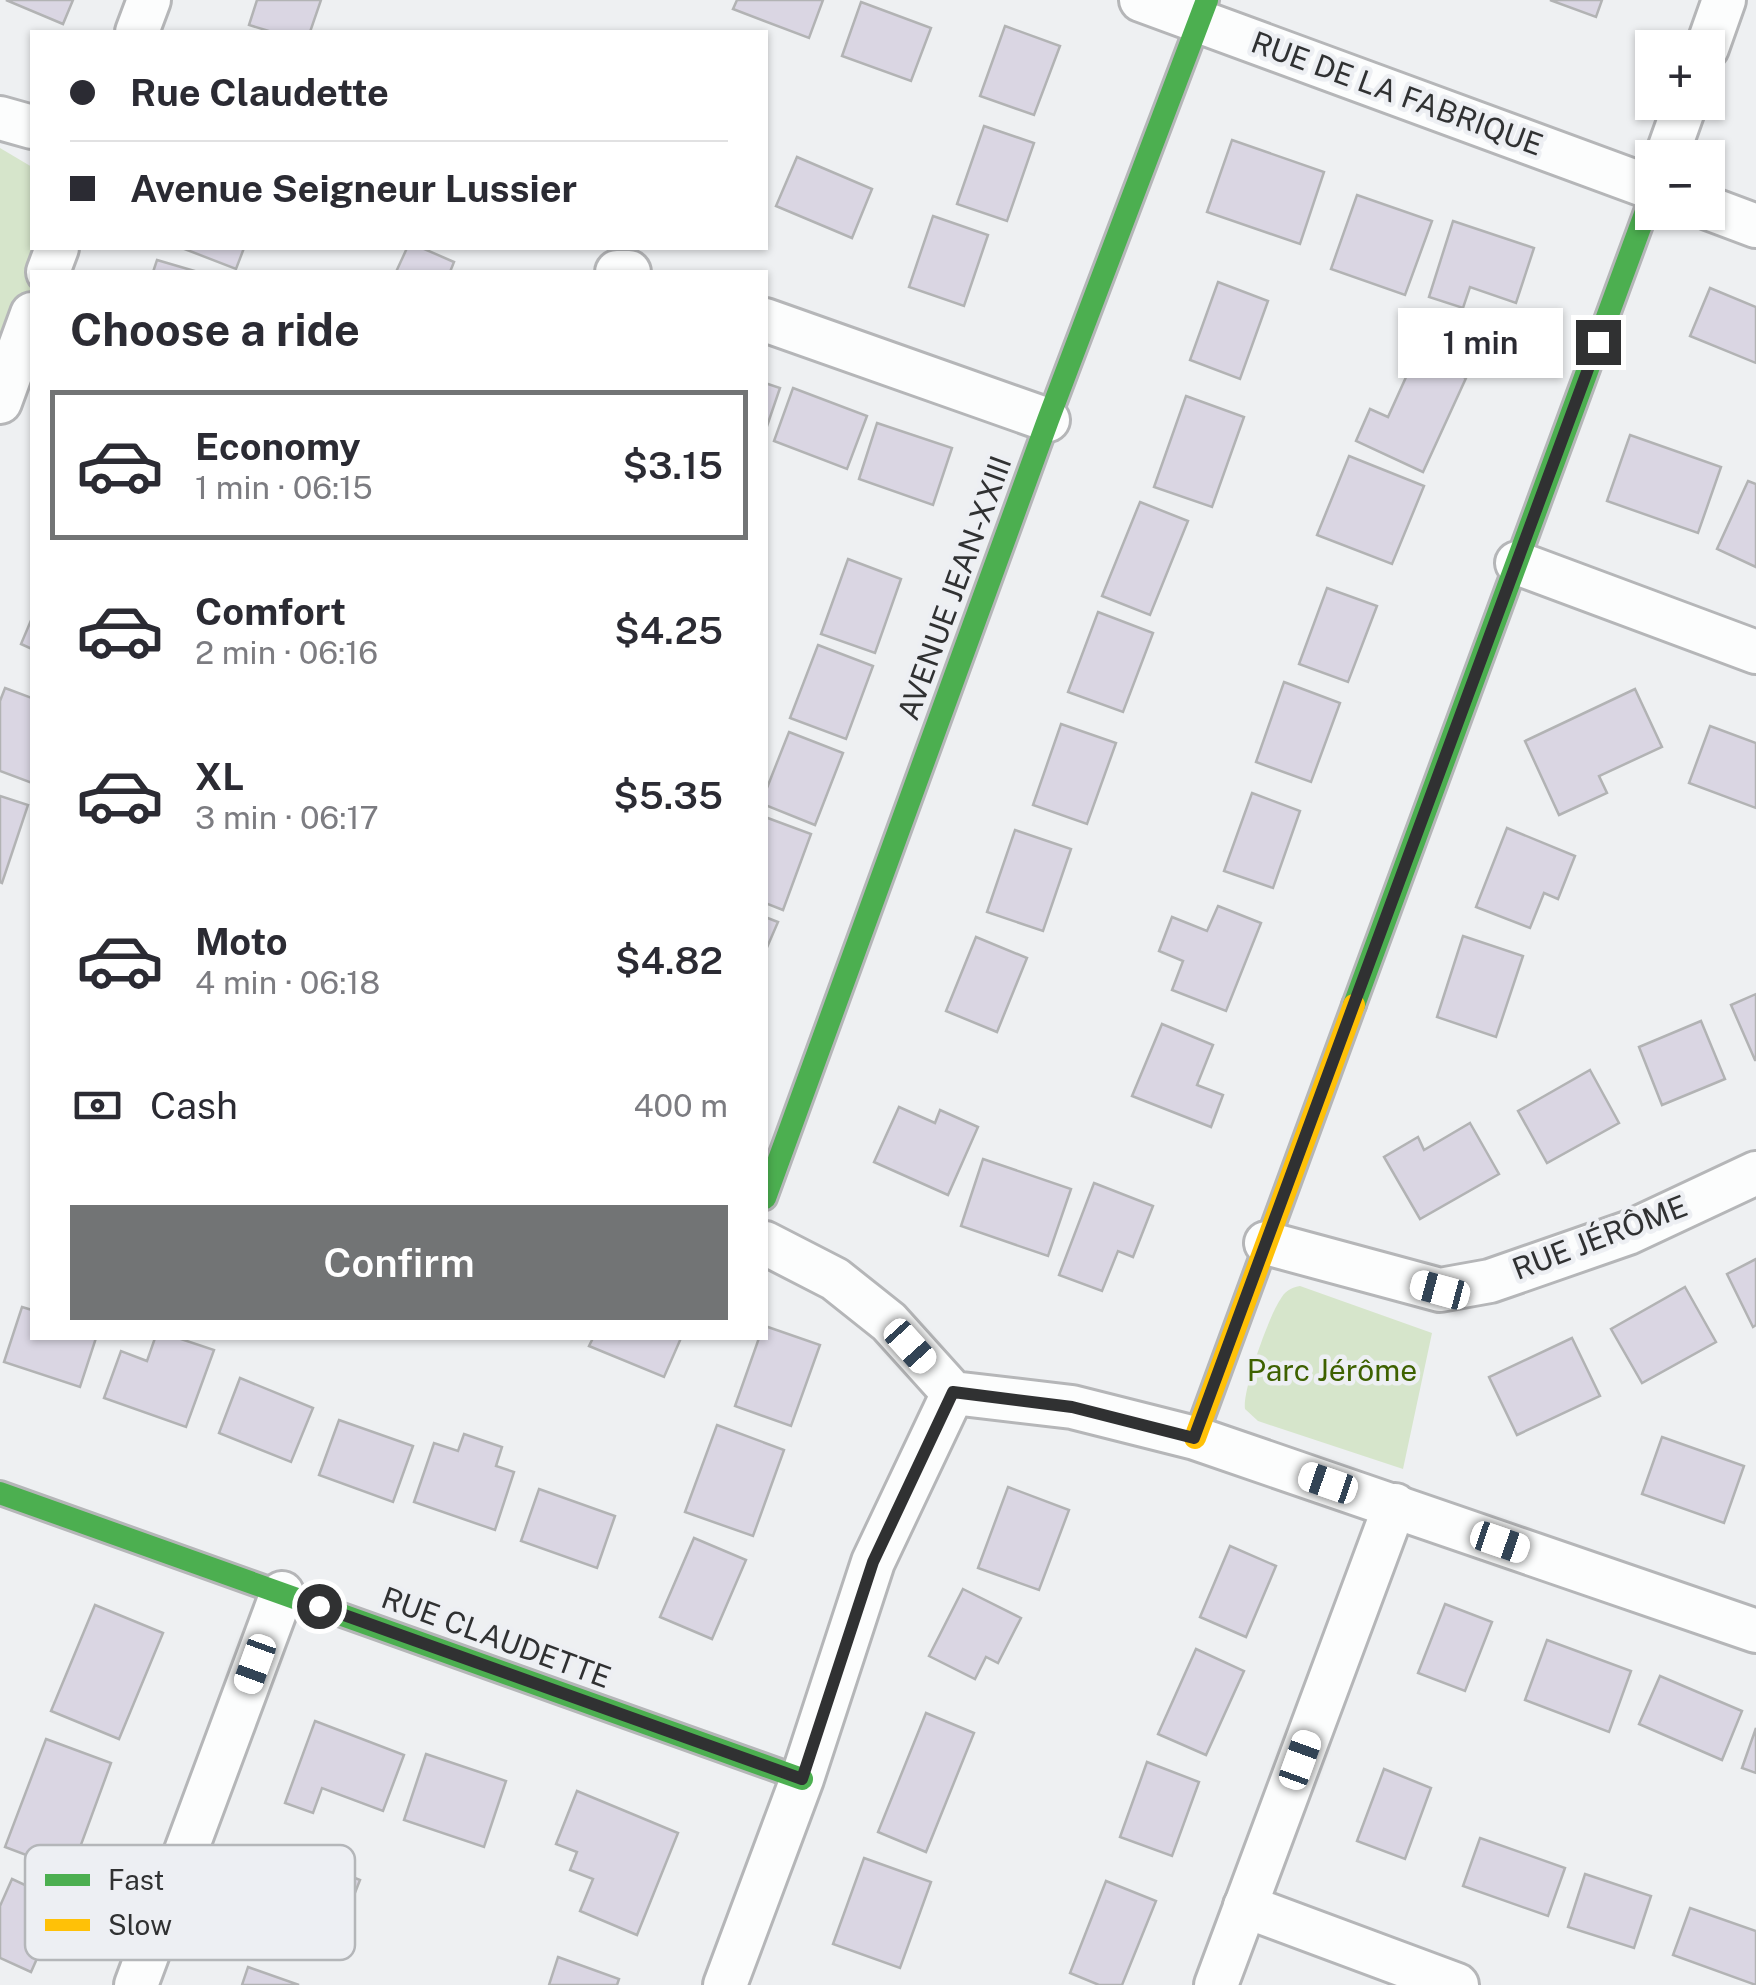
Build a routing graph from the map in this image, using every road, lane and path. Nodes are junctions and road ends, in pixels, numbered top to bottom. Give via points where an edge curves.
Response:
1 (149, 0) edge
2 (1141, 0) edge
3 (1724, 0) edge
4 (1204, 11) edge
5 (138, 30) edge
6 (1713, 30) edge
7 (0, 118) edge
8 (30, 126) edge
9 (1635, 184) edge
10 (1725, 214) edge
11 (1756, 226) edge
12 (1638, 230) edge
13 (30, 320) edge
14 (768, 321) edge
15 (0, 402) edge
16 (1048, 420) junction
17 (1517, 563) junction
18 (1756, 652) edge
19 (1756, 1173) edge
20 (768, 1190) edge
21 (1266, 1243) junction
22 (768, 1245) edge
23 (953, 1392) junction
24 (1194, 1438) junction
25 (0, 1493) edge
26 (1395, 1505) junction
27 (282, 1593) junction
28 (1756, 1631) edge
29 (802, 1779) junction
30 (188, 1845) edge
31 (1245, 1906) junction
32 (145, 1960) edge
33 (136, 1985) edge
34 (725, 1985) edge
35 (1216, 1985) edge
36 (1457, 1985) edge

1 - 5 street
2 - 4 street, RUE DE LA FABRIQUE
3 - 6 street
4 - 9 street, RUE DE LA FABRIQUE
4 - 16 street, AVENUE JEAN-XXIII
7 - 8 street
10 - 11 street
12 - 17 street
13 - 15 street
14 - 16 street
16 - 20 street, AVENUE JEAN-XXIII
17 - 18 street
17 - 21 street
19 - 21 street, RUE JÉRÔME via 1628,1233 1490,1281 1440,1290
21 - 24 street
22 - 23 street via 834,1279 889,1322
23 - 24 street via 1072,1407
23 - 29 street via 873,1562
24 - 26 street
25 - 27 street, RUE CLAUDETTE
26 - 28 street
26 - 31 street
27 - 29 street, RUE CLAUDETTE
27 - 30 street
29 - 34 street
31 - 35 street
31 - 36 street
32 - 33 street

